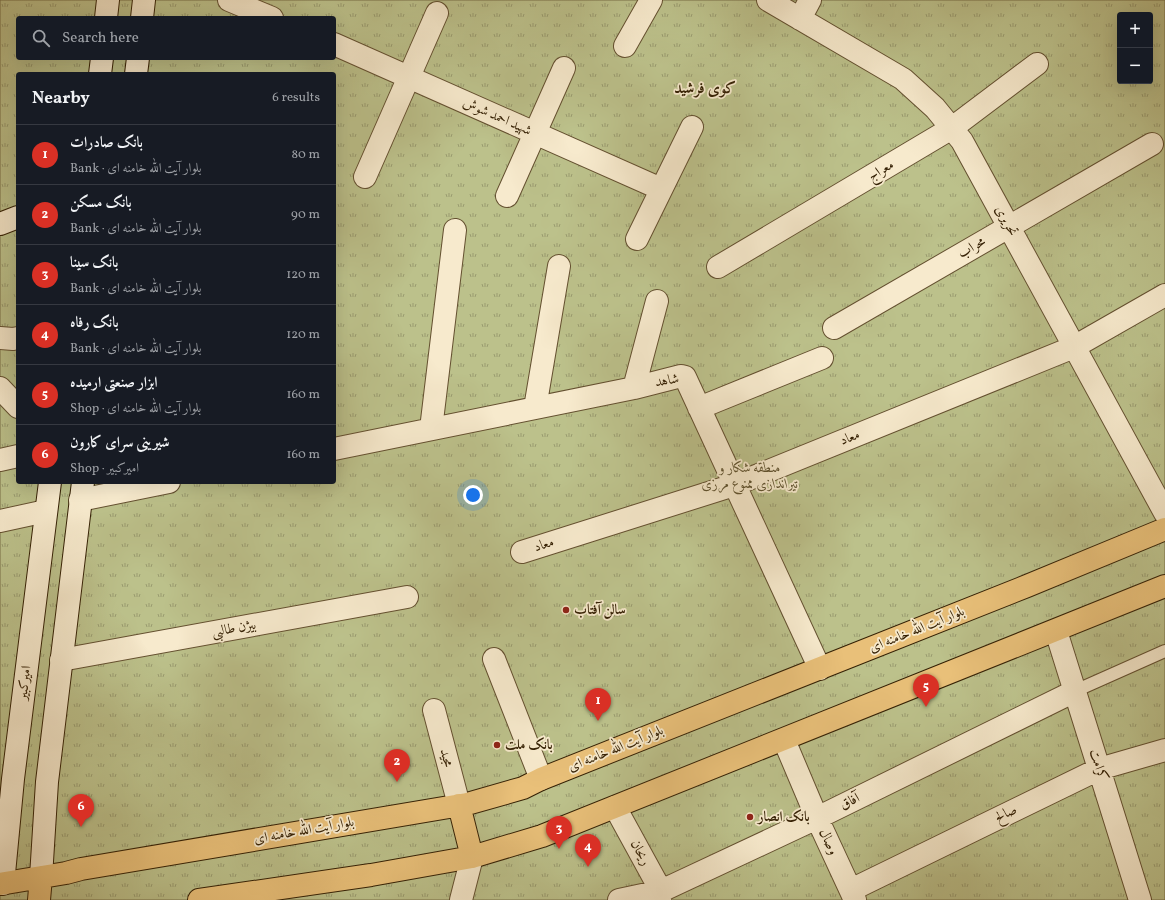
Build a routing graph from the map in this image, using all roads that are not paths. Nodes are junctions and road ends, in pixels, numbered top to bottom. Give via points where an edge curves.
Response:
1 (108, 0) edge
2 (144, 0) edge
3 (229, 0) edge
4 (651, 0) edge
5 (768, 0) edge
6 (805, 9) edge
7 (437, 13) dead end
8 (106, 16) edge
9 (142, 16) edge
10 (267, 16) edge
11 (336, 45) edge
12 (625, 46) dead end
13 (102, 60) edge
14 (138, 60) edge
15 (1037, 64) dead end
16 (564, 68) dead end
17 (100, 72) edge
18 (136, 72) edge
19 (409, 77) junction
20 (692, 127) dead end
21 (952, 128) junction
22 (535, 133) junction
23 (1152, 144) dead end
24 (365, 176) dead end
25 (661, 189) junction
26 (506, 196) dead end
27 (16, 218) edge
28 (0, 224) edge
29 (1009, 227) junction
30 (455, 230) dead end
31 (637, 239) dead end
32 (559, 266) dead end
33 (718, 267) dead end
34 (1165, 295) edge
35 (657, 301) dead end
36 (834, 328) dead end
37 (0, 338) edge
38 (16, 338) edge
39 (1074, 347) junction
40 (822, 358) dead end
41 (0, 388) edge
42 (634, 388) junction
43 (16, 406) edge
44 (535, 408) junction
45 (699, 408) junction
46 (431, 429) junction
47 (336, 448) edge
48 (16, 456) edge
49 (0, 460) edge
50 (50, 484) edge
51 (150, 484) edge
52 (734, 484) junction
53 (82, 491) edge
54 (46, 511) junction
55 (1165, 513) edge
56 (0, 520) edge
57 (1165, 529) edge
58 (522, 552) dead end
59 (1165, 586) edge
60 (407, 597) dead end
61 (1056, 631) junction
62 (1165, 651) edge
63 (494, 659) dead end
64 (61, 660) junction
65 (820, 669) junction
66 (1075, 691) junction
67 (434, 710) dead end
68 (784, 740) junction
69 (1165, 750) edge
70 (16, 759) junction
71 (1099, 769) junction
72 (0, 779) edge
73 (541, 779) junction
74 (458, 805) junction
75 (615, 807) junction
76 (817, 818) junction
77 (472, 857) junction
78 (41, 877) junction
79 (1, 889) edge
80 (853, 895) edge
81 (660, 896) edge
82 (40, 900) edge
83 (199, 900) edge
84 (461, 900) edge
85 (619, 900) edge
86 (1140, 900) edge

1 - 8 street
2 - 9 street
3 - 10 street
4 - 12 street
5 - 6 street, تحریری
6 - 21 street, تحریری via 903,79 935,108
7 - 19 street
11 - 19 street, شهید احمد شوش
13 - 17 street
14 - 18 street
15 - 21 street, معراج
16 - 22 street
19 - 22 street, شهید احمد شوش
19 - 24 street
20 - 25 street
21 - 29 street, تحریری via 962,141
21 - 33 street, معراج
22 - 25 street, شهید احمد شوش
22 - 26 street
23 - 29 street, محراب
25 - 31 street
27 - 28 street
29 - 36 street, محراب
29 - 39 street, تحریری
30 - 46 street
32 - 44 street
34 - 39 street, معاد
35 - 42 street
37 - 38 street
39 - 52 street, معاد
39 - 55 street, تحریری
40 - 45 street
41 - 43 street
42 - 44 street, شاهد
42 - 45 street, شاهد via 685,377
44 - 46 street, شاهد
45 - 52 street, شاهد
46 - 47 street, شاهد
48 - 49 street
50 - 54 street, امیرکبیر
51 - 53 street
52 - 58 street, معاد
52 - 65 street, شاهد
53 - 64 street
54 - 56 street
54 - 70 street, امیرکبیر
57 - 65 main road, بلوار آیت الله خامنه ای
59 - 61 main road
60 - 64 street, بیژن طالبی
61 - 66 street, کرامت
61 - 68 main road
62 - 66 lane
63 - 73 street
64 - 78 street via 47,782
65 - 73 main road, بلوار آیت الله خامنه ای
66 - 71 street, کرامت
66 - 76 street, آفاق
67 - 74 street, مجید
68 - 75 main road
68 - 76 street, وصال
69 - 71 street, صالح
70 - 72 street
70 - 79 street, امیرکبیر
71 - 80 street, صالح
71 - 86 street, کرامت
73 - 74 main road, بلوار آیت الله خامنه ای via 523,788
74 - 77 main road
74 - 78 main road, بلوار آیت الله خامنه ای
75 - 77 main road via 542,836
75 - 81 street, ریحان
76 - 80 street, وصال
76 - 81 street, آفاق
77 - 83 main road via 371,875
77 - 84 street
78 - 79 main road, بلوار آیت الله خامنه ای
78 - 82 main road
81 - 85 street, آفاق

